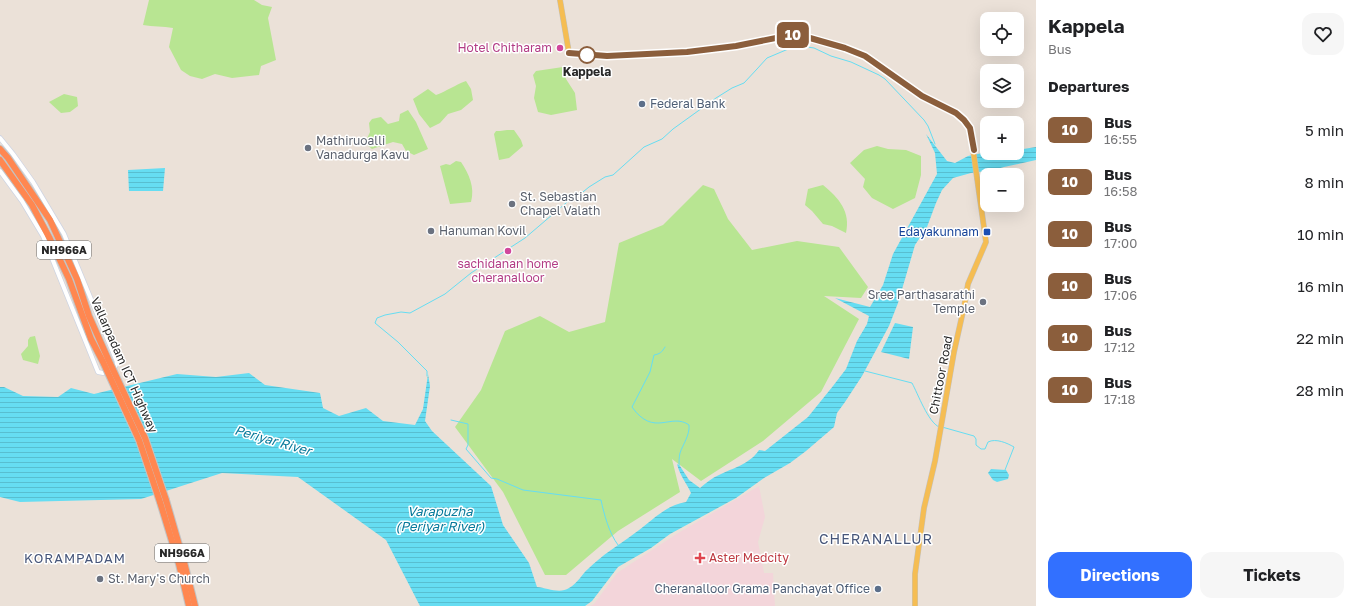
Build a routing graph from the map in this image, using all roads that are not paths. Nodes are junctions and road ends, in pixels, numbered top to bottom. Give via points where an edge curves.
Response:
1 (560, 0) edge
2 (0, 138) edge
3 (0, 149) edge
4 (0, 160) edge
5 (0, 171) edge
6 (106, 361) junction
7 (163, 501) junction
8 (189, 606) edge
9 (194, 606) edge
10 (915, 606) edge

1 - 10 main road, Chittoor Road via 569,53 607,56 687,52 736,46 796,34 865,56 922,96 956,113 970,128 986,242 968,284 954,352 924,508
2 - 5 street via 47,203 73,253 117,362 115,367 103,374 98,372 43,236
3 - 6 highway, Vallarpadam ICT Highway / NH966A via 50,220 77,279
4 - 6 highway, Vallarpadam ICT Highway / NH966A via 32,205 50,239 69,279 91,339
6 - 7 highway, Vallarpadam ICT Highway / NH966A, bridge via 144,438
7 - 8 highway, Vallarpadam ICT Highway / NH966A
7 - 9 highway, Vallarpadam ICT Highway / NH966A via 184,562

